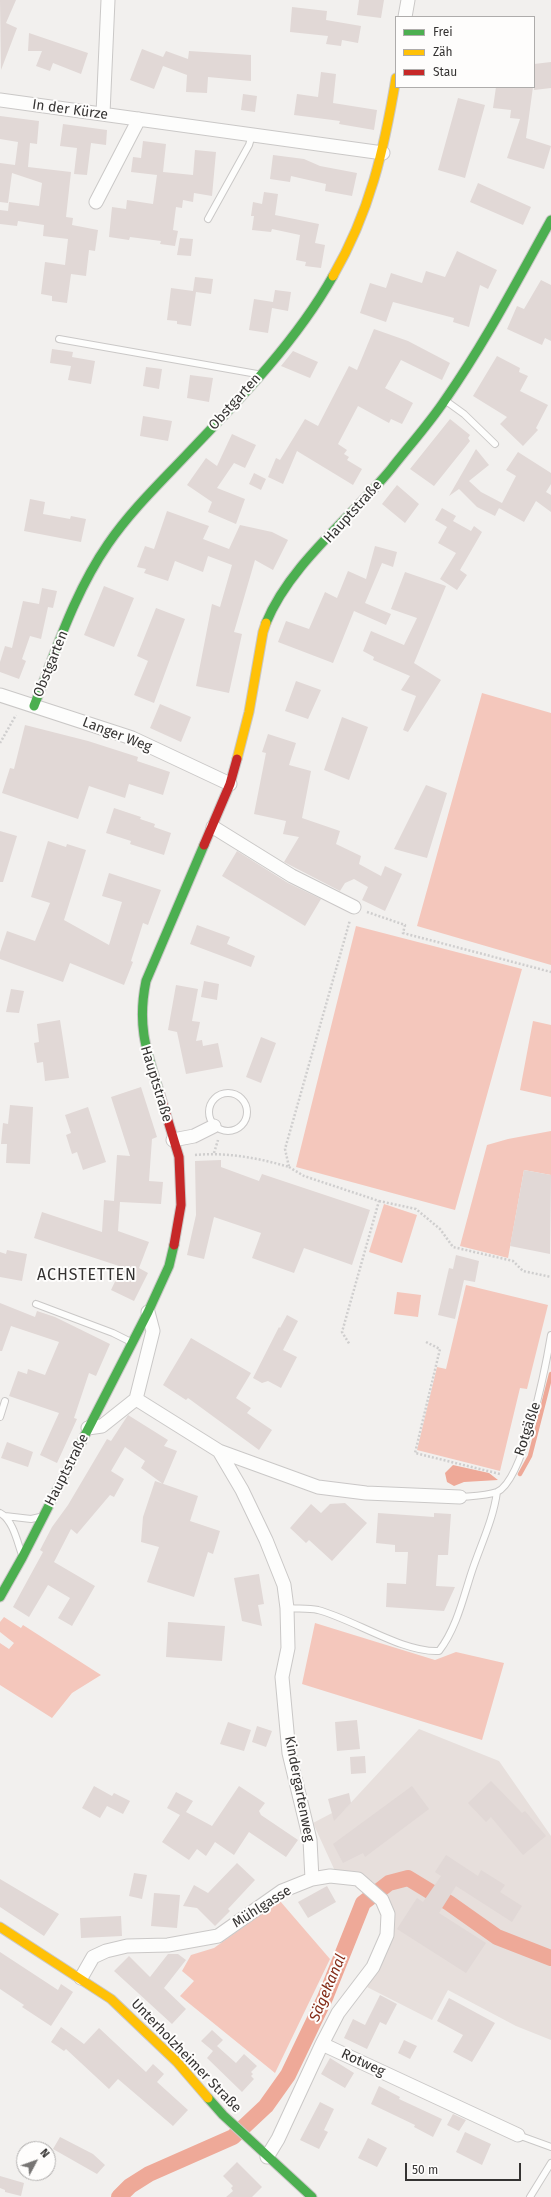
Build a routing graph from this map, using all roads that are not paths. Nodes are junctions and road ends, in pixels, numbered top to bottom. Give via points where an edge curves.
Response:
1 (108, 0) edge
2 (408, 0) edge
3 (405, 16) edge
4 (395, 84) edge
5 (0, 100) edge
6 (103, 114) junction
7 (139, 119) junction
8 (252, 135) junction
9 (383, 153) junction
10 (96, 202) dead end
11 (208, 220) dead end
12 (551, 220) edge
13 (59, 339) dead end
14 (260, 375) junction
15 (445, 400) junction
16 (495, 444) dead end
17 (0, 695) edge
18 (29, 704) junction
19 (230, 784) junction
20 (213, 828) junction
21 (354, 907) road end
22 (214, 1126) junction
23 (173, 1140) junction
24 (36, 1304) dead end
25 (148, 1312) junction
26 (551, 1335) edge
27 (132, 1343) junction
28 (136, 1399) junction
29 (5, 1401) dead end
30 (0, 1417) edge
31 (88, 1428) junction
32 (219, 1451) junction
33 (497, 1492) junction
34 (460, 1497) joint
35 (2, 1514) edge
36 (43, 1517) junction
37 (22, 1558) junction
38 (0, 1597) edge
39 (287, 1608) junction
40 (312, 1879) junction
41 (0, 1927) edge
42 (80, 1978) junction
43 (322, 2044) junction
44 (518, 2135) joint
45 (551, 2147) edge
46 (267, 2157) junction
47 (551, 2163) edge
48 (312, 2197) edge
49 (530, 2197) edge

1 - 6 street
2 - 3 street
4 - 9 street, Obstgarten
5 - 6 street, In der Kürze
6 - 7 street, In der Kürze
7 - 8 street, In der Kürze
7 - 10 street
8 - 9 street, In der Kürze
8 - 11 lane
9 - 14 street, Obstgarten via 361,223 340,264 313,305
12 - 15 street, Hauptstraße via 494,322
13 - 14 lane
14 - 18 street, Obstgarten via 120,529 97,560
15 - 16 lane via 464,414
15 - 19 street, Hauptstraße via 390,470 302,567 271,612 263,632 249,712
17 - 18 street, Langer Weg
18 - 19 street, Langer Weg via 132,738
19 - 20 street, Hauptstraße
20 - 21 street via 292,876
20 - 23 street, Hauptstraße via 152,967 141,1004 143,1041
22 - 22 lane via 225,1131 239,1128 247,1113 247,1107 241,1097 230,1092 218,1095 210,1103 209,1115
22 - 23 street via 194,1136
23 - 25 street, Hauptstraße via 179,1157 181,1205 177,1234 169,1266
24 - 27 lane via 113,1333
25 - 27 street, Hauptstraße
25 - 28 street via 153,1330
26 - 33 lane, Rotgäßle via 541,1388 511,1477
27 - 31 street, Hauptstraße
28 - 31 street via 102,1426
28 - 32 street, Kindergartenweg
29 - 30 lane
31 - 36 street, Hauptstraße
32 - 34 street, Kindergartenweg via 318,1487 366,1493
32 - 39 street, Kindergartenweg via 242,1490 266,1540 284,1585
33 - 34 lane, Kindergartenweg
33 - 39 lane via 494,1510 461,1607 445,1644 439,1651 430,1651 391,1639 318,1610
35 - 36 lane via 32,1519
35 - 37 lane via 16,1536
36 - 37 street, Hauptstraße
37 - 38 street, Hauptstraße
39 - 40 street, Kindergartenweg via 288,1648 282,1677 289,1753 310,1840
40 - 42 street, Mühlgasse via 282,1891 218,1936 168,1945 127,1946 106,1951 93,1957
40 - 43 street, Mühlgasse via 330,1876 358,1879 382,1900 388,1914 387,1935 373,1967 338,2013
41 - 42 street, Unterholzheimer Straße
42 - 46 street, Unterholzheimer Straße via 111,1999 139,2024 223,2115
43 - 44 street, Rotweg
43 - 46 street via 278,2139
44 - 45 lane
46 - 48 street, Unterholzheimer Straße
47 - 49 lane

